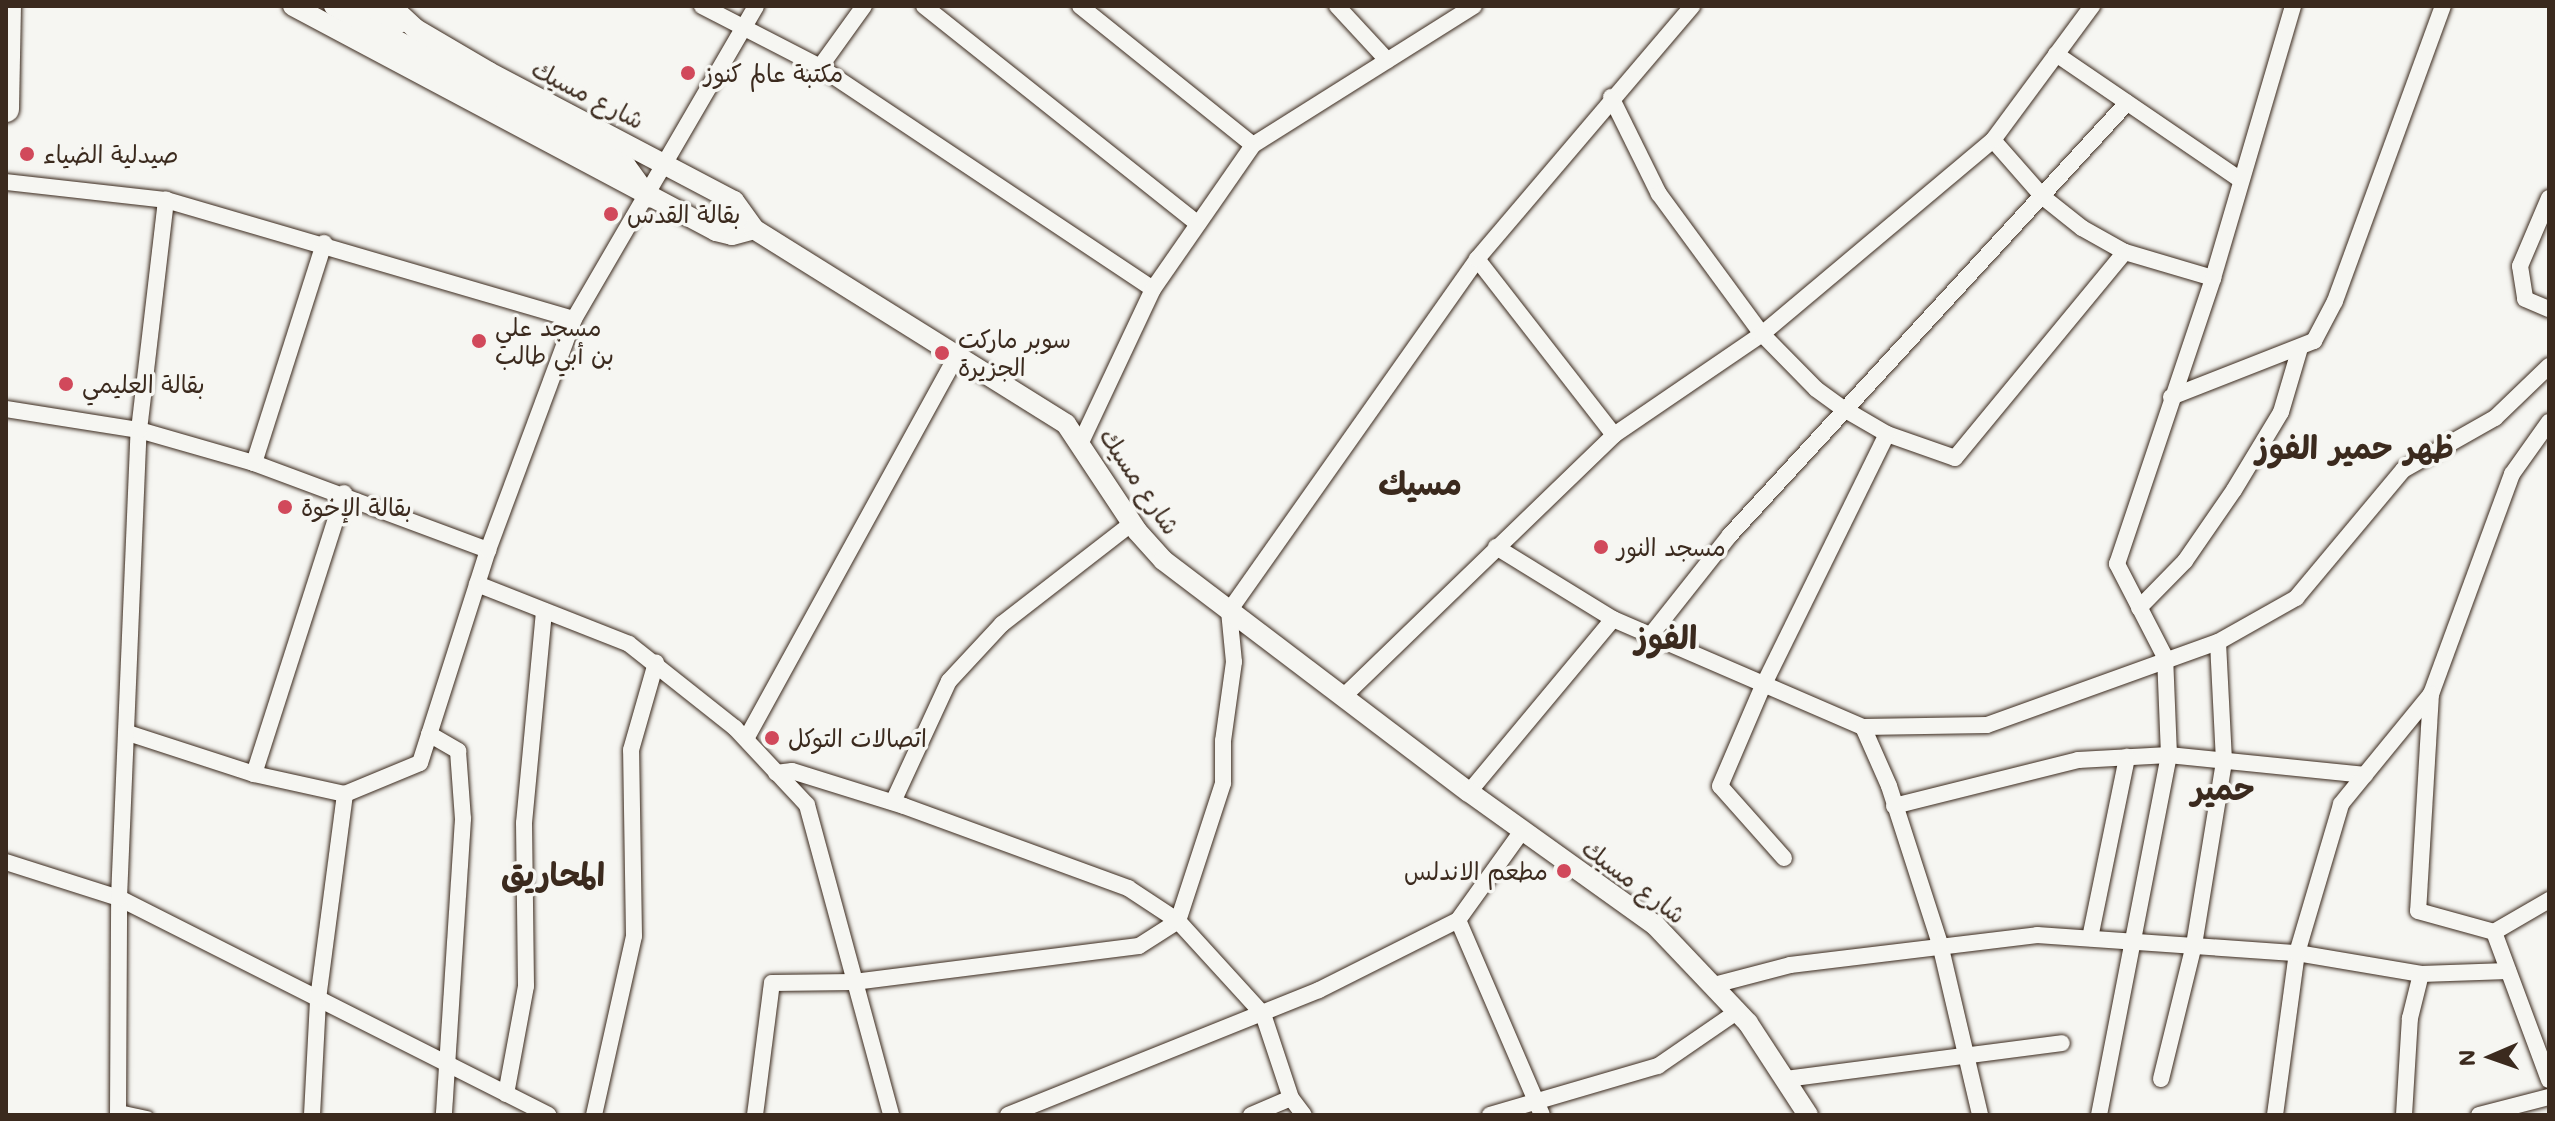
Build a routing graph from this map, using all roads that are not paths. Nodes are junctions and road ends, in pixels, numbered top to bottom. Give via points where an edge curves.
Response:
1 (8, 6) edge
2 (293, 6) edge
3 (334, 6) edge
4 (391, 6) edge
5 (702, 6) edge
6 (756, 6) edge
7 (864, 6) edge
8 (924, 6) edge
9 (1080, 6) edge
10 (1337, 6) edge
11 (1474, 6) edge
12 (1692, 6) edge
13 (2092, 6) edge
14 (2293, 6) edge
15 (2443, 6) edge
16 (367, 16) edge
17 (743, 27) junction
18 (416, 29) junction
19 (2056, 54) junction
20 (1387, 60) junction
21 (820, 67) junction
22 (1611, 97) junction
23 (2127, 103) junction
24 (6, 109) edge
25 (1993, 140) junction
26 (1253, 145) junction
27 (668, 165) junction
28 (2239, 179) junction
29 (6, 182) edge
30 (2043, 197) junction
31 (649, 198) junction
32 (2549, 198) edge
33 (166, 200) junction
34 (1198, 224) junction
35 (754, 229) junction
36 (324, 243) junction
37 (2125, 252) junction
38 (1477, 259) junction
39 (2213, 278) junction
40 (1153, 289) junction
41 (2549, 309) edge
42 (574, 319) junction
43 (1762, 334) junction
44 (2300, 348) junction
45 (958, 353) junction
46 (2549, 366) edge
47 (2171, 397) junction
48 (6, 409) edge
49 (1844, 409) junction
50 (2549, 422) edge
51 (139, 430) junction
52 (1887, 434) junction
53 (1614, 435) junction
54 (1082, 440) junction
55 (254, 463) junction
56 (344, 493) junction
57 (1132, 523) junction
58 (1496, 547) junction
59 (488, 550) junction
60 (477, 584) junction
61 (2139, 608) junction
62 (544, 611) junction
63 (1229, 611) junction
64 (1613, 619) junction
65 (1650, 636) junction
66 (2218, 642) junction
67 (2166, 662) junction
68 (656, 663) junction
69 (1762, 688) junction
70 (2431, 694) junction
71 (1343, 697) junction
72 (1863, 727) junction
73 (128, 733) junction
74 (429, 734) junction
75 (746, 739) junction
76 (2169, 755) junction
77 (2127, 757) junction
78 (2224, 761) junction
79 (776, 773) junction
80 (254, 774) junction
81 (2365, 775) junction
82 (1469, 792) junction
83 (345, 794) junction
84 (893, 802) junction
85 (1894, 806) junction
86 (1522, 831) junction
87 (1784, 858) dead end
88 (6, 862) edge
89 (119, 898) junction
90 (2549, 900) edge
91 (1458, 920) junction
92 (1178, 921) junction
93 (2494, 932) junction
94 (2090, 938) junction
95 (2134, 941) junction
96 (1940, 944) junction
97 (2194, 945) junction
98 (2297, 953) junction
99 (2508, 971) junction
100 (2421, 974) junction
101 (854, 982) junction
102 (1714, 985) junction
103 (318, 999) junction
104 (1738, 1011) junction
105 (1263, 1014) junction
106 (2062, 1043) dead end
107 (1966, 1055) junction
108 (447, 1063) junction
109 (1786, 1079) junction
110 (2161, 1079) dead end
111 (2549, 1080) edge
112 (506, 1094) junction
113 (2549, 1097) edge
114 (1291, 1098) junction
115 (1535, 1098) junction
116 (118, 1112) edge
117 (148, 1115) edge
118 (312, 1115) edge
119 (444, 1115) edge
120 (548, 1115) edge
121 (594, 1115) edge
122 (755, 1115) edge
123 (891, 1115) edge
124 (1008, 1115) edge
125 (1251, 1115) edge
126 (1304, 1115) edge
127 (1490, 1115) edge
128 (1542, 1115) edge
129 (1808, 1115) edge
130 (1980, 1115) edge
131 (2099, 1115) edge
132 (2275, 1115) edge
133 (2404, 1115) edge
134 (2479, 1115) edge

1 - 24 main road
2 - 31 street
3 - 16 street
4 - 18 street, شارع مسيك
5 - 17 street
6 - 17 street
7 - 21 street
8 - 34 street
9 - 26 street
10 - 20 street
11 - 20 street
12 - 22 street
13 - 19 street
14 - 28 street
15 - 44 street via 2335,301 2314,341
16 - 18 street
16 - 31 street via 626,166
17 - 21 street
17 - 27 street
18 - 27 street, شارع مسيك
19 - 23 street
19 - 25 street
20 - 26 street
21 - 40 street
22 - 38 street
22 - 43 street via 1659,194
23 - 28 street
23 - 30 street
25 - 30 street
25 - 43 street
26 - 34 street
27 - 31 street
27 - 35 street, شارع مسيك via 740,206
28 - 39 street
29 - 33 street
30 - 37 street via 2082,228
30 - 49 street
31 - 35 street via 723,234
31 - 42 street
32 - 41 street via 2520,266 2525,299
33 - 36 street
33 - 51 street
34 - 40 street
35 - 45 street, شارع مسيك
36 - 42 street
36 - 55 street
37 - 39 street
37 - 52 street via 1955,458
38 - 53 street
38 - 63 street
39 - 47 street
40 - 54 street
42 - 59 street
43 - 49 street via 1816,389
43 - 53 street
44 - 47 street
44 - 61 street via 2281,412 2234,490 2185,561
45 - 54 street, شارع مسيك
45 - 75 street
46 - 66 street via 2495,418 2403,470 2296,598
47 - 61 street via 2117,564
48 - 51 street
49 - 52 street
49 - 65 street via 1730,535
50 - 70 street via 2512,474
51 - 55 street
51 - 73 street
52 - 69 street
53 - 58 street
54 - 57 street, شارع مسيك
55 - 56 street
56 - 59 street
56 - 80 street
57 - 63 street, شارع مسيك via 1163,560
57 - 84 street via 1002,624 949,681
58 - 64 street
58 - 71 street
59 - 60 street
60 - 62 street
60 - 74 street
61 - 67 street
62 - 68 street via 629,644
62 - 112 street via 524,823 526,986
63 - 71 street, شارع مسيك
63 - 92 street via 1234,662 1223,783
64 - 65 street
64 - 82 street
65 - 69 street
66 - 67 street
66 - 78 street
67 - 72 street via 1987,725
67 - 76 street
68 - 75 street
68 - 121 street via 631,750 634,936
69 - 72 street
69 - 87 street via 1720,786
70 - 81 street
70 - 93 street via 2418,911
71 - 82 street, شارع مسيك
72 - 85 street
73 - 80 street
73 - 89 street
74 - 83 street via 420,763
74 - 108 street via 458,751 463,819
75 - 79 street
76 - 77 street
76 - 78 street
76 - 95 street
77 - 85 street via 2078,760
77 - 94 street
78 - 81 street
78 - 97 street
79 - 84 street via 792,771
79 - 101 street via 807,805
80 - 83 street
81 - 98 street via 2341,804
82 - 86 street, شارع مسيك
83 - 103 street
84 - 92 street via 1128,888
85 - 96 street
86 - 91 street
86 - 102 street, شارع مسيك via 1655,925
88 - 89 street
89 - 103 street
89 - 116 street
90 - 93 street
91 - 105 street
91 - 115 street
92 - 101 street via 1139,946
92 - 105 street
93 - 99 street
94 - 95 street
94 - 96 street via 2037,935
95 - 97 street
95 - 131 street
96 - 102 street via 1790,965
96 - 107 street
97 - 98 street
97 - 110 street
98 - 100 street
98 - 132 street
99 - 100 street
99 - 111 street
100 - 133 street via 2410,1018
101 - 122 street via 772,983
101 - 123 street
102 - 104 street, شارع مسيك
103 - 108 street
103 - 118 street
104 - 109 street, شارع مسيك
104 - 115 street via 1658,1066
105 - 114 street
105 - 124 street
106 - 107 street
107 - 109 street
107 - 130 street
108 - 112 street
108 - 119 street
109 - 129 street, شارع مسيك
112 - 120 street
113 - 134 street
114 - 125 street
114 - 126 street
115 - 127 street
115 - 128 street
116 - 117 lane

